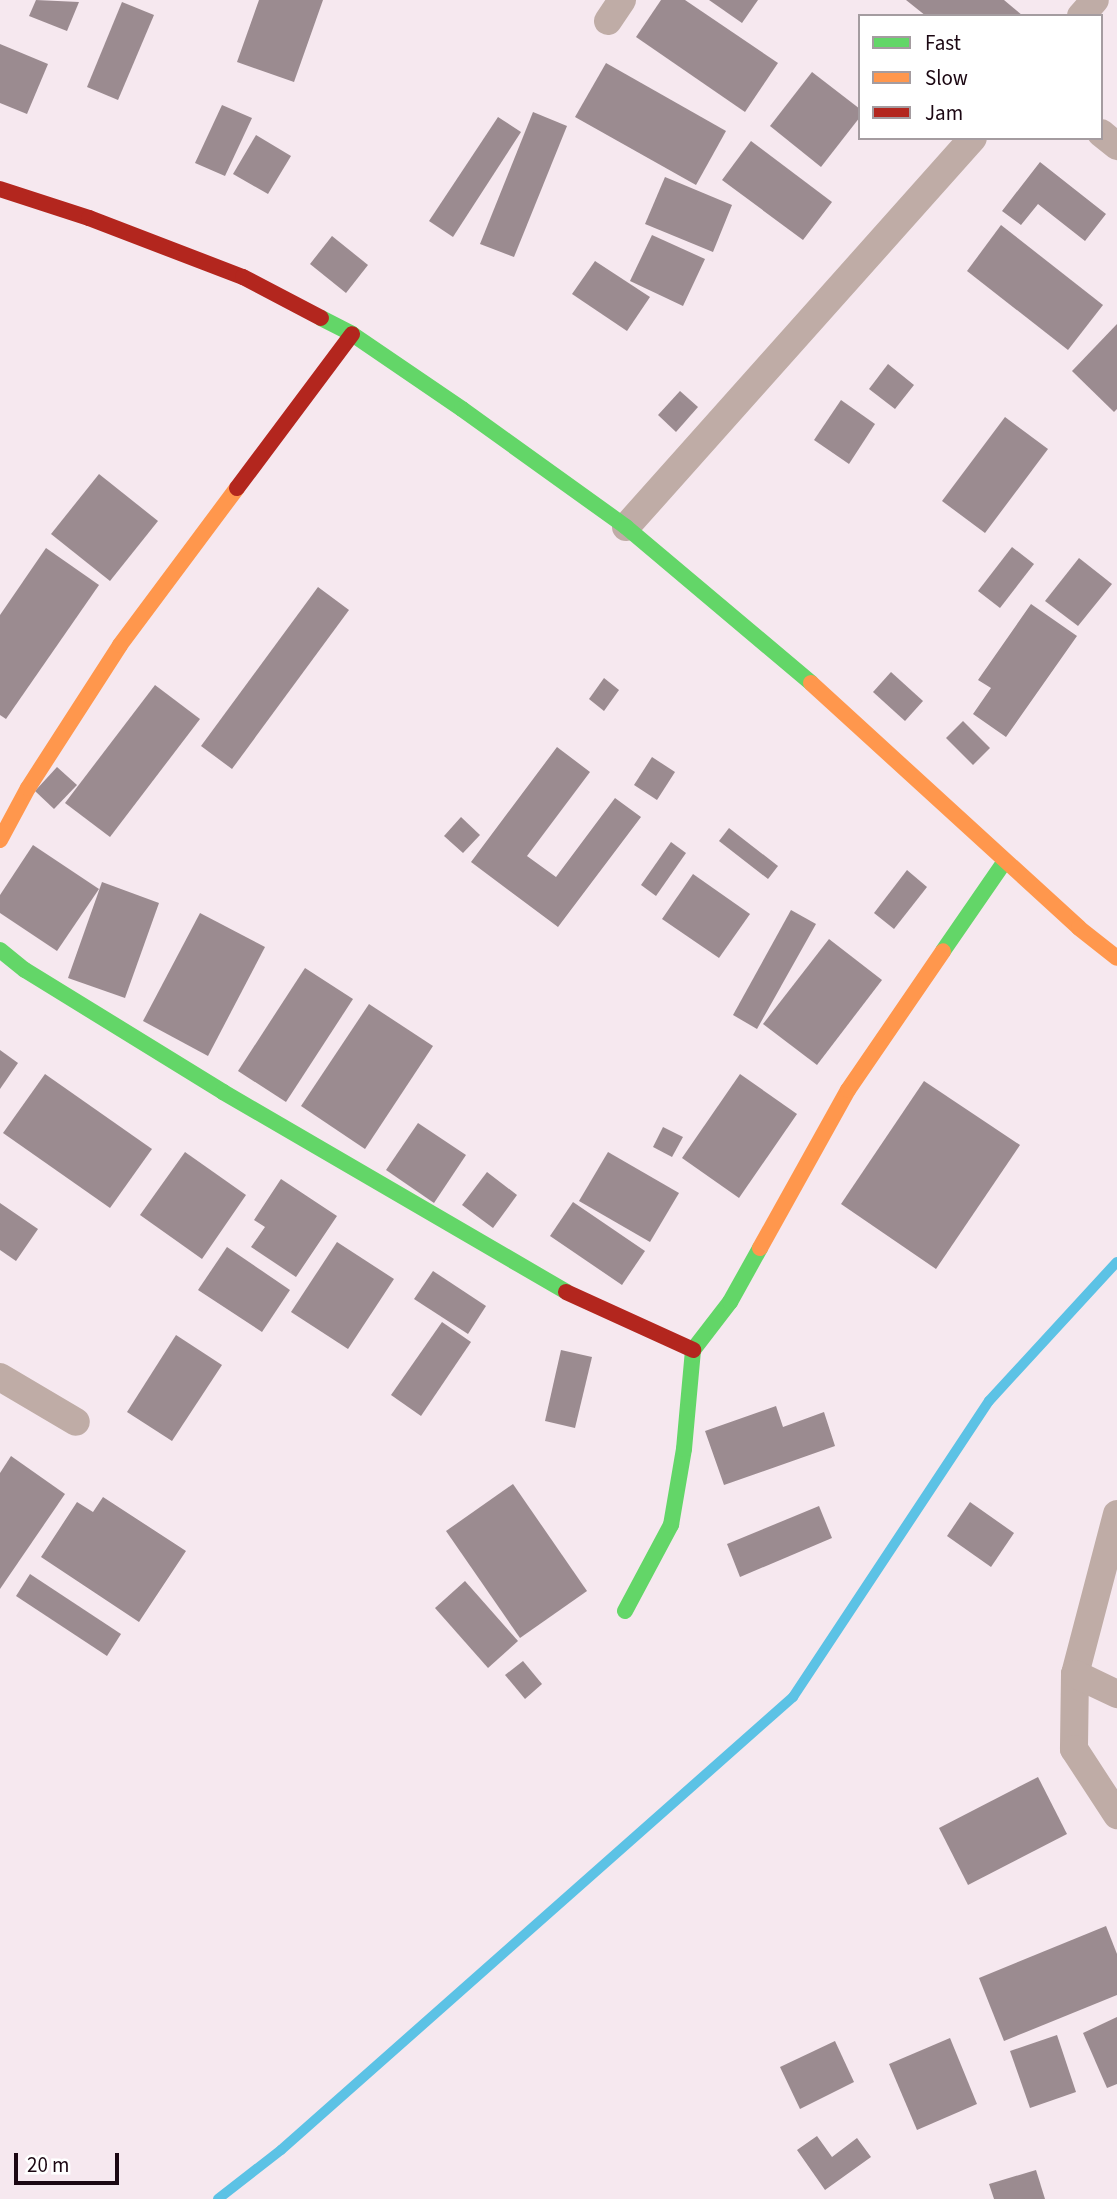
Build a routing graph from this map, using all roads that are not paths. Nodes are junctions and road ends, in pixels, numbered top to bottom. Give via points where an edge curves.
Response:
1 (1095, 0) edge
2 (1083, 14) edge
3 (1103, 135) edge
4 (971, 140) edge
5 (1117, 146) edge
6 (0, 189) edge
7 (352, 334) junction
8 (626, 527) junction
9 (0, 840) edge
10 (1005, 861) junction
11 (0, 950) edge
12 (1117, 958) edge
13 (693, 1350) junction
14 (0, 1377) edge
15 (76, 1422) dead end
16 (1117, 1514) edge
17 (625, 1611) dead end
18 (1074, 1674) junction
19 (1117, 1694) edge
20 (1117, 1815) edge

1 - 2 street
3 - 5 street
4 - 8 street
6 - 7 street via 243,277
7 - 8 street
7 - 9 street via 120,645
8 - 10 street via 841,708
10 - 12 street
10 - 13 street via 848,1090 730,1302
11 - 13 street via 223,1092 555,1287
13 - 17 street via 671,1525
14 - 15 street
16 - 18 street
18 - 19 street
18 - 20 street via 1074,1749

